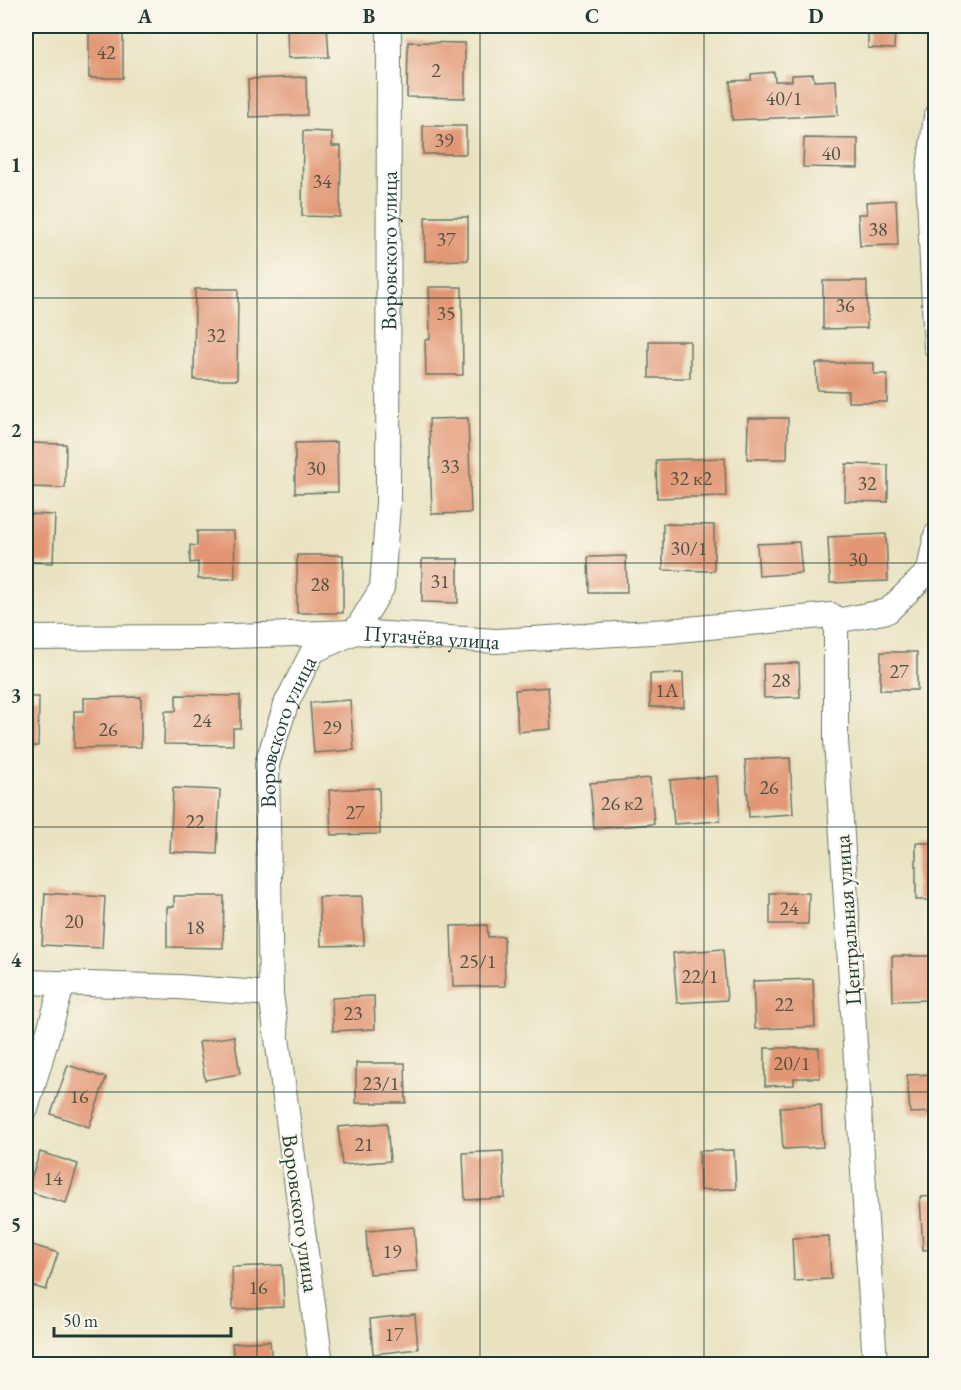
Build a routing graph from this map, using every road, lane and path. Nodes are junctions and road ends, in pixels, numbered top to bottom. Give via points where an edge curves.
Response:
1 (389, 26) edge
2 (936, 116) edge
3 (936, 347) edge
4 (936, 535) edge
5 (932, 574) edge
6 (836, 621) junction
7 (355, 632) junction
8 (26, 638) edge
9 (26, 982) edge
10 (63, 983) junction
11 (272, 994) junction
12 (26, 1109) edge
13 (321, 1365) edge
14 (875, 1365) edge

1 - 7 street, Воровского улица via 388,503 382,588
2 - 3 street via 928,175
4 - 5 street
5 - 6 street via 888,611
6 - 7 street, Пугачёва улица via 831,615 668,632 496,641
6 - 14 street, Центральная улица via 836,740
7 - 8 street, Пугачёва улица
7 - 11 street, Воровского улица via 313,651 286,704 267,764
9 - 10 street
10 - 11 street
10 - 12 street
11 - 13 street, Воровского улица

